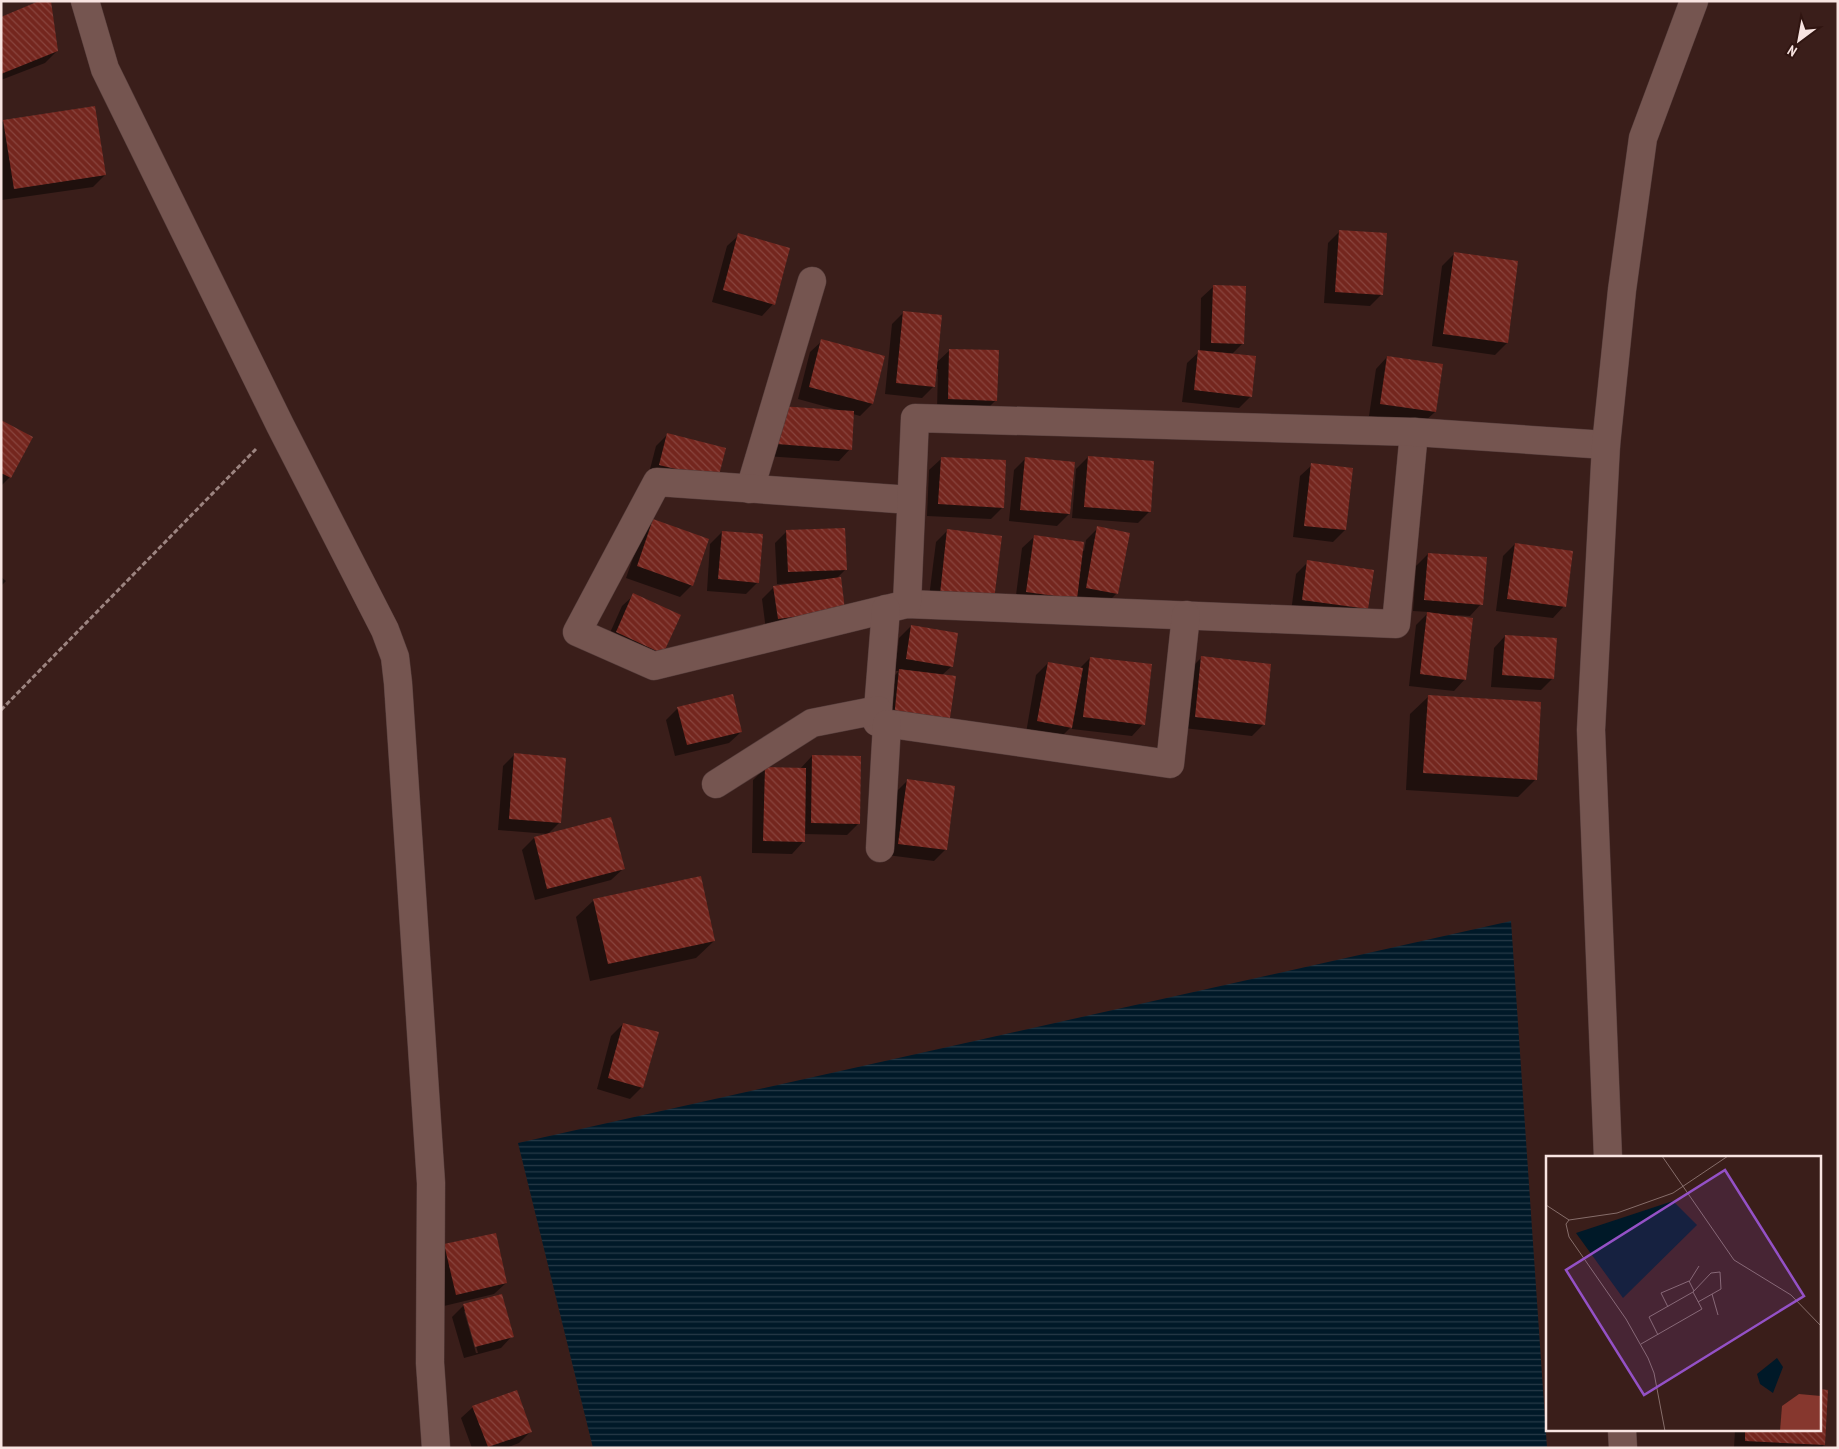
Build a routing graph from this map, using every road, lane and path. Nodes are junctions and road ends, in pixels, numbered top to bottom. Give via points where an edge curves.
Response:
1 (85, 1) edge
2 (1694, 1) edge
3 (812, 281) dead end
4 (280, 425) junction
5 (1414, 432) junction
6 (1606, 445) junction
7 (750, 489) junction
8 (911, 500) junction
9 (896, 606) junction
10 (1186, 615) junction
11 (1, 710) edge
12 (882, 717) junction
13 (716, 784) dead end
14 (880, 848) dead end
15 (1608, 1156) edge
16 (1622, 1432) edge
17 (436, 1448) edge
18 (1623, 1448) edge

1 - 4 street via 105,69
2 - 6 street via 1643,138 1622,290
3 - 7 street
4 - 11 path
4 - 17 street via 385,630 398,683 430,1183 430,1363
5 - 6 street
5 - 8 street via 915,418
5 - 10 street via 1396,624
6 - 15 street via 1591,730
7 - 8 street
7 - 9 street via 657,482 577,632 654,666
8 - 9 street
9 - 10 street
9 - 12 street
10 - 12 street via 1170,764
12 - 13 street via 812,723
12 - 14 street
16 - 18 street

